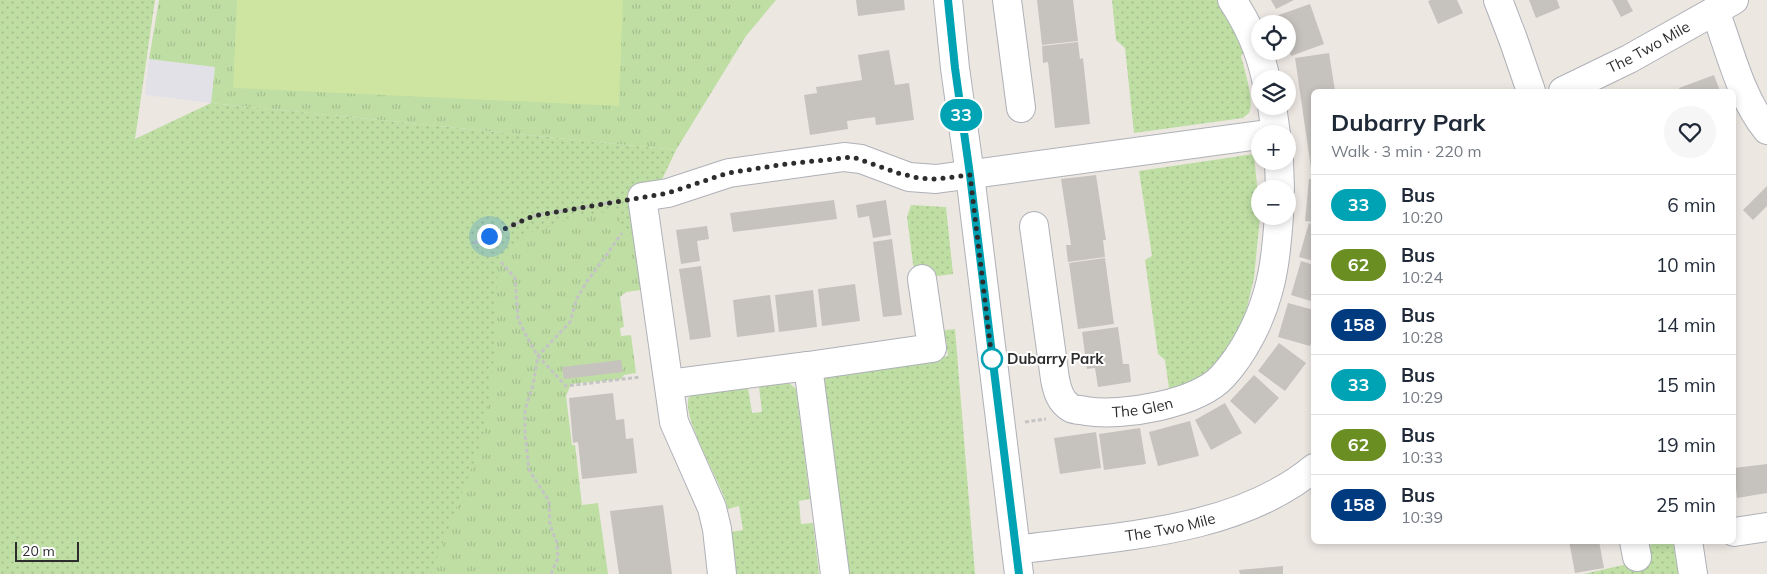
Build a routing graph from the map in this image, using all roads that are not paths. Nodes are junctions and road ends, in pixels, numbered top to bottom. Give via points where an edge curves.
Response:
1 (948, 0) edge
2 (1007, 0) edge
3 (1232, 0) edge
4 (1498, 0) edge
5 (1724, 5) edge
6 (1264, 70) edge
7 (1578, 88) edge
8 (1530, 89) edge
9 (1021, 108) dead end
10 (1767, 130) edge
11 (1251, 137) edge
12 (970, 175) junction
13 (1277, 225) edge
14 (1034, 226) dead end
15 (922, 279) dead end
16 (808, 366) junction
17 (669, 384) junction
18 (1311, 470) edge
19 (1767, 526) edge
20 (1736, 532) edge
21 (1688, 544) edge
22 (1017, 562) edge
23 (722, 574) edge
24 (835, 574) edge
25 (1693, 574) edge

1 - 12 street
2 - 9 street
3 - 6 street via 1249,30
4 - 8 street
5 - 7 street, The Two Mile
5 - 10 street via 1747,98
11 - 12 street
12 - 17 street via 918,178 862,159 844,157 734,172 668,193 643,206
12 - 22 street
13 - 14 street, The Glen via 1269,291 1244,346 1221,378 1190,397 1170,404 1096,412 1072,408 1063,401 1055,379
15 - 16 street via 932,348
16 - 17 street
16 - 24 street
17 - 23 street via 674,422 715,518
18 - 22 street, The Two Mile via 1268,497 1214,520 1088,541
19 - 20 street
21 - 25 street

